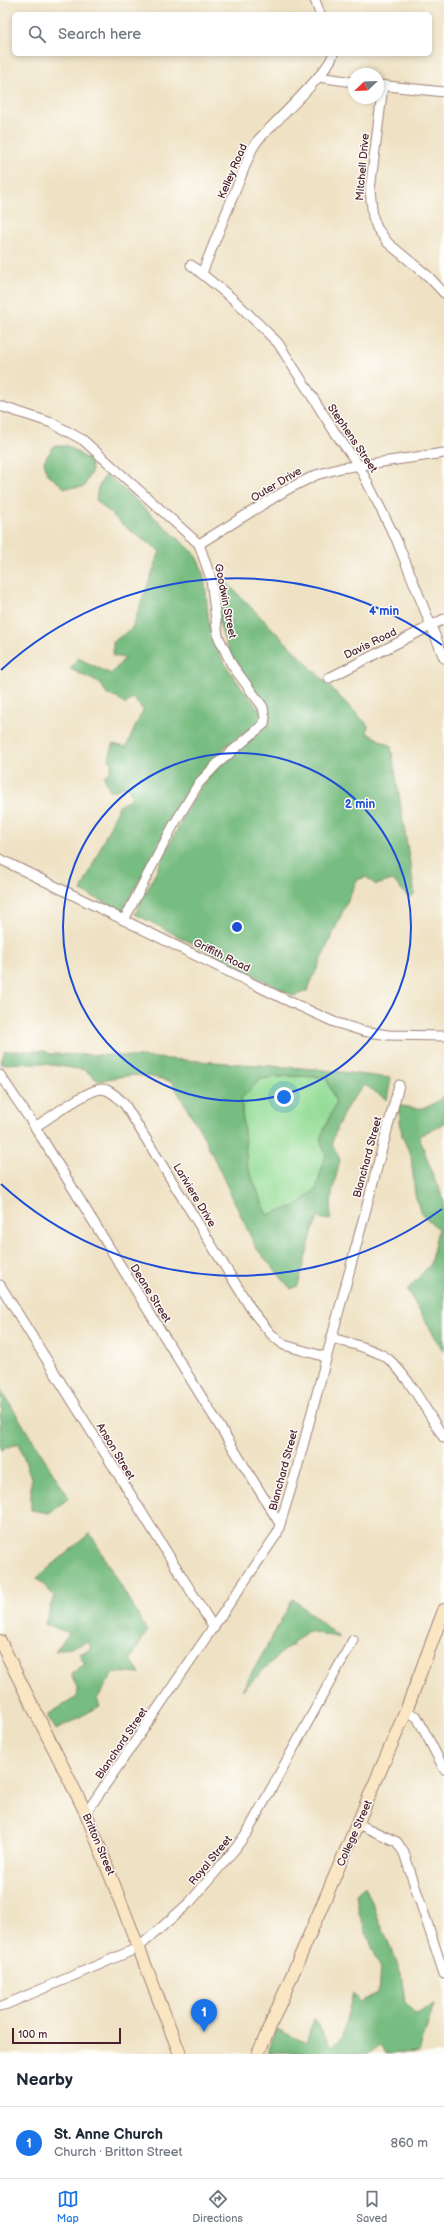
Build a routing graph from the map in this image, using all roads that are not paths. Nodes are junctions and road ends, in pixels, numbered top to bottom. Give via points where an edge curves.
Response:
1 (315, 0) edge
2 (319, 12) edge
3 (332, 56) edge
4 (318, 77) junction
5 (348, 81) edge
6 (384, 85) edge
7 (444, 92) edge
8 (379, 104) edge
9 (191, 265) dead end
10 (202, 273) junction
11 (444, 293) edge
12 (0, 406) edge
13 (444, 453) edge
14 (359, 466) junction
15 (199, 544) junction
16 (444, 619) edge
17 (432, 627) junction
18 (444, 658) edge
19 (329, 678) dead end
20 (0, 859) edge
21 (124, 920) junction
22 (444, 1036) edge
23 (0, 1075) edge
24 (398, 1085) dead end
25 (35, 1127) junction
26 (0, 1284) edge
27 (332, 1338) junction
28 (326, 1358) junction
29 (444, 1438) edge
30 (280, 1524) junction
31 (444, 1610) edge
32 (214, 1628) junction
33 (353, 1640) dead end
34 (0, 1641) edge
35 (406, 1711) junction
36 (444, 1769) edge
37 (86, 1813) junction
38 (358, 1824) junction
39 (138, 1948) junction
40 (444, 1974) edge
41 (0, 2007) edge
42 (180, 2054) edge
43 (258, 2054) edge

1 - 2 street
3 - 4 street, Kelley Road via 330,64
4 - 5 street
4 - 10 street, Kelley Road via 252,149
6 - 7 street
8 - 11 street, Mitchell Drive via 370,190 373,217 380,234 388,243 428,276
9 - 10 street, Stephens Street
10 - 14 street, Stephens Street via 278,343 334,432
12 - 15 street, Goodwin Street via 52,424 77,437
13 - 14 street, Outer Drive
14 - 15 street, Outer Drive via 332,470 304,480
14 - 17 street, Stephens Street via 397,540
15 - 21 street, Goodwin Street via 211,579 216,627 221,644 238,674 263,707 265,722 218,762 199,783 173,826
16 - 17 street, Davis Road
17 - 18 street, Stephens Street
17 - 19 street, Davis Road
20 - 21 street, Griffith Road
21 - 22 street, Griffith Road via 334,1022 388,1035
23 - 25 street, Deane Street
24 - 27 street, Blanchard Street
25 - 28 street, Lariviere Drive via 82,1097 102,1089 112,1092 125,1104 253,1312 284,1345
25 - 30 street, Deane Street
26 - 32 street, Anson Street
27 - 28 street, Blanchard Street
27 - 29 street via 366,1348 385,1357 405,1379
28 - 30 street, Blanchard Street
30 - 32 street, Blanchard Street via 277,1534
31 - 35 street, College Street
32 - 37 street, Blanchard Street
33 - 39 street, Royal Street via 248,1831 235,1850 190,1902
34 - 37 street, Britton Street
35 - 36 street via 417,1717
35 - 38 street, College Street
37 - 39 street, Britton Street via 112,1874
38 - 40 street via 397,1842 404,1853
38 - 43 street, College Street
39 - 41 street, Royal Street
39 - 42 street, Britton Street

